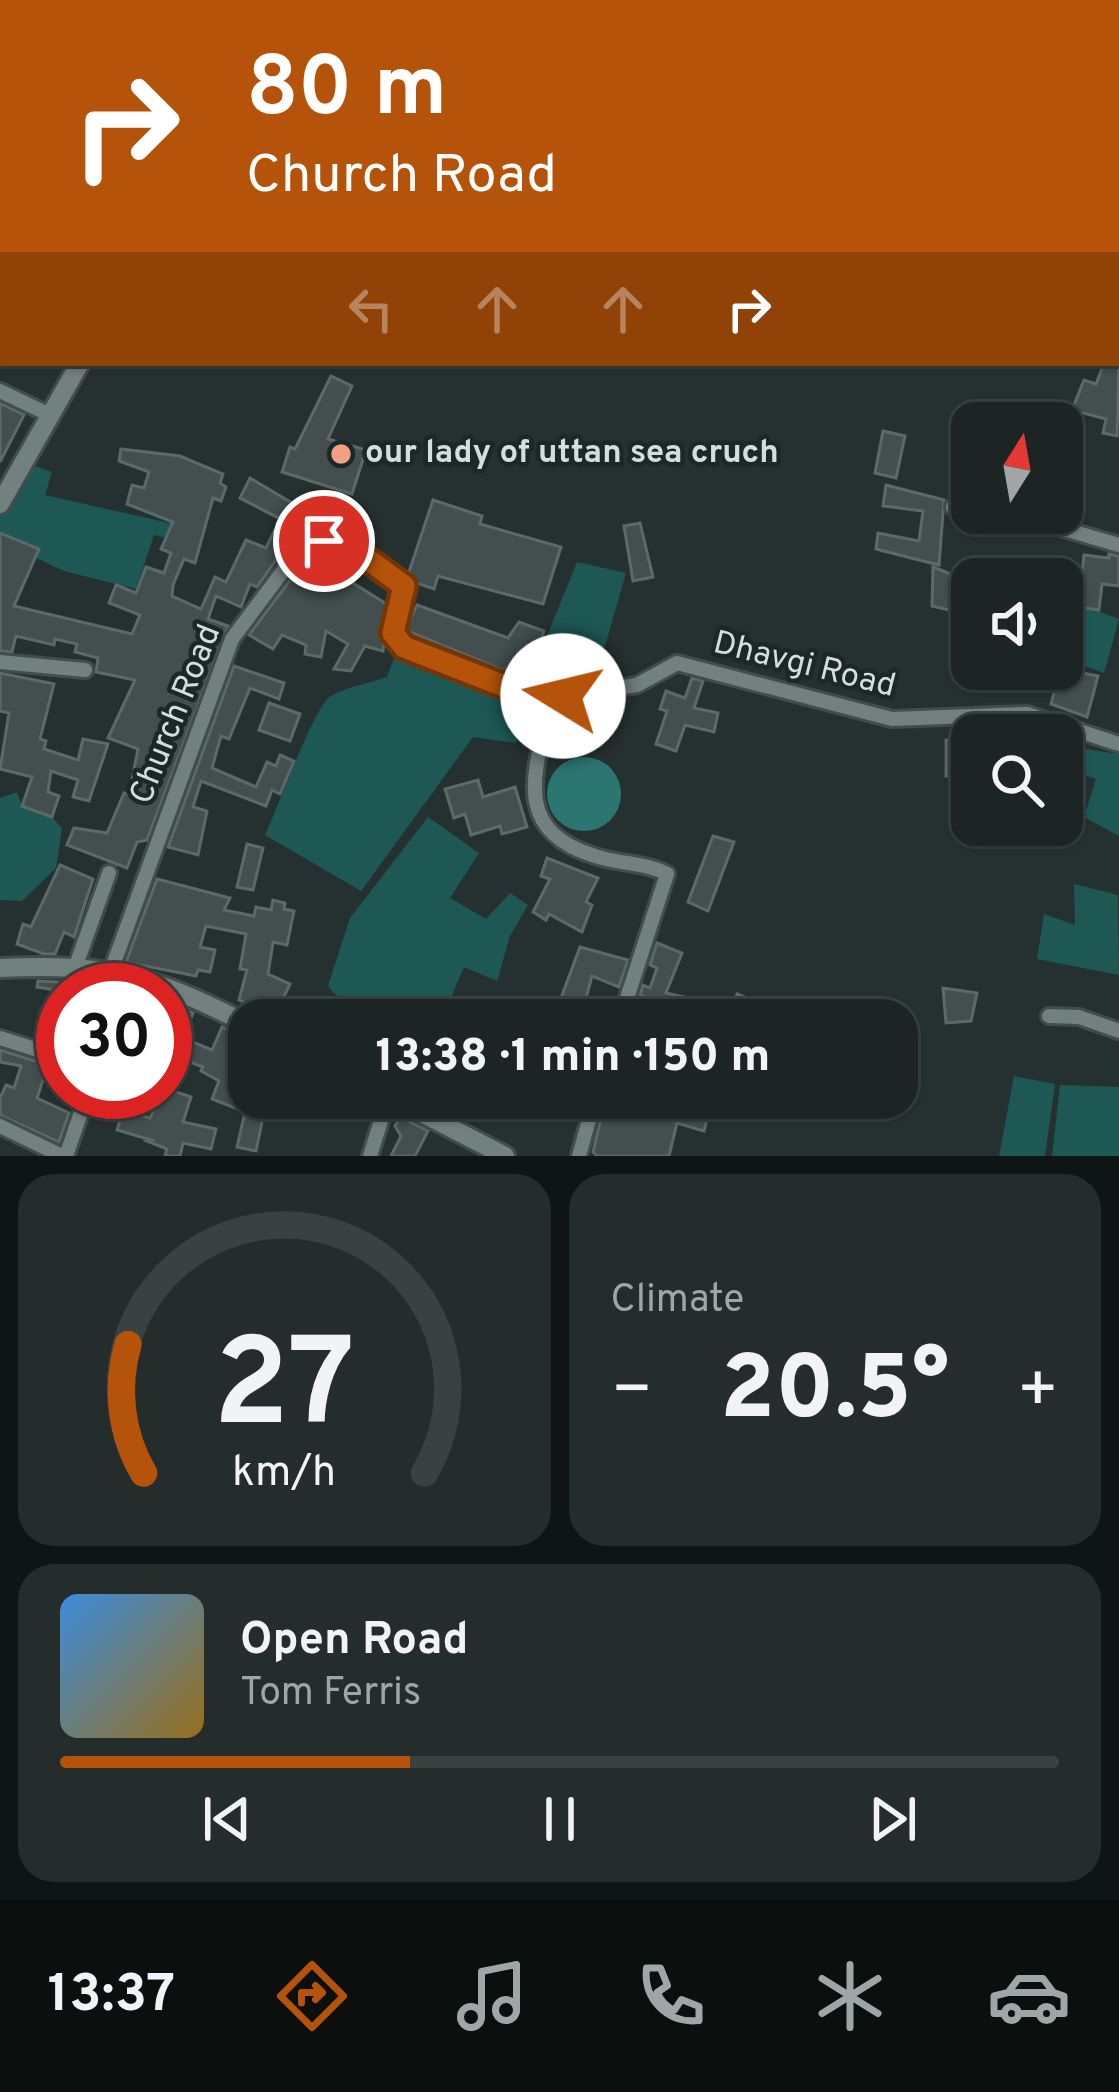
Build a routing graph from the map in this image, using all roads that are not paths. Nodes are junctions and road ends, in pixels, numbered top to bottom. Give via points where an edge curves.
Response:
1 (78, 366) edge
2 (0, 392) edge
3 (52, 416) junction
4 (0, 504) edge
5 (1081, 534) edge
6 (1119, 545) edge
7 (0, 662) edge
8 (86, 670) dead end
9 (550, 704) junction
10 (1119, 744) edge
11 (109, 873) dead end
12 (77, 963) edge
13 (110, 963) edge
14 (0, 968) edge
15 (36, 968) edge
16 (192, 998) edge
17 (627, 999) edge
18 (228, 1014) edge
19 (1049, 1016) dead end
20 (1119, 1031) edge
21 (0, 1038) edge
22 (36, 1049) edge
23 (78, 1119) edge
24 (383, 1119) edge
25 (433, 1119) edge
26 (590, 1119) edge
27 (0, 1126) edge
28 (64, 1156) edge
29 (370, 1156) edge
30 (506, 1156) edge
31 (579, 1156) edge

1 - 3 street
2 - 3 street
3 - 4 street
5 - 6 street
7 - 8 street
9 - 10 street, Dhavgi Road via 637,685 677,663 892,719 1027,714
9 - 13 street, Church Road via 404,647 393,633 404,586 362,555 324,541 302,548 232,639
9 - 17 street via 532,782 550,834 593,856 667,874
11 - 12 street
14 - 15 street
16 - 18 street
19 - 20 street
21 - 22 street
23 - 28 street
24 - 29 street
25 - 30 street
26 - 31 street
27 - 28 street

